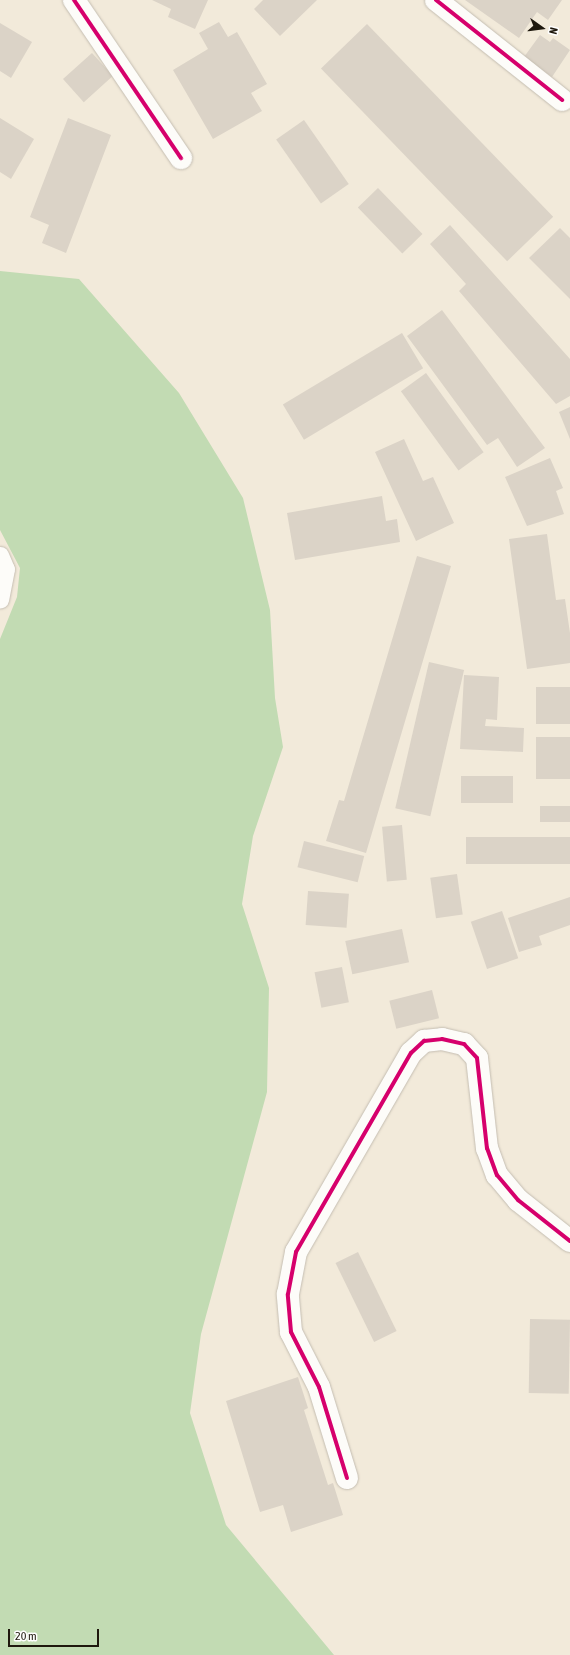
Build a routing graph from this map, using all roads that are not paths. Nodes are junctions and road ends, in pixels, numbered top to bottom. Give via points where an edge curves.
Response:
1 (74, 0) edge
2 (436, 0) edge
3 (562, 100) dead end
4 (181, 158) dead end
5 (0, 556) edge
6 (0, 599) edge
7 (570, 1241) edge
8 (347, 1478) dead end

1 - 4 street
2 - 3 street
5 - 6 lane via 6,569
7 - 8 street via 518,1200 497,1175 487,1148 477,1058 464,1044 442,1039 424,1041 411,1053 296,1252 288,1294 291,1332 319,1387

